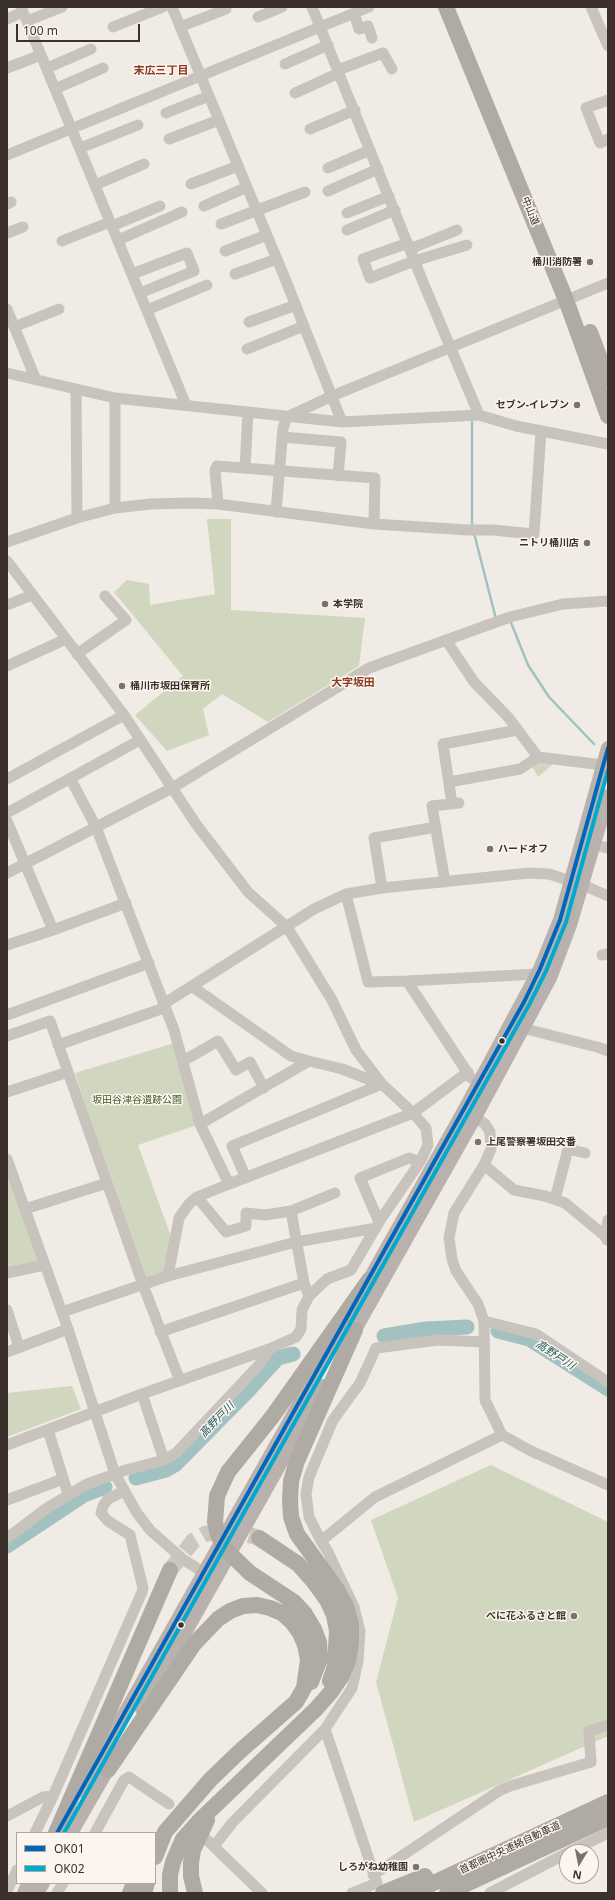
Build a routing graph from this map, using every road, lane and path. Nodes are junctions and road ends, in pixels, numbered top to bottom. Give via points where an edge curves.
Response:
1 (62, 7) edge
2 (163, 7) edge
3 (172, 7) edge
4 (282, 7) edge
5 (312, 7) edge
6 (369, 7) edge
7 (446, 7) edge
8 (456, 7) edge
9 (591, 7) edge
10 (226, 9) dead end
11 (24, 13) edge
12 (354, 13) junction
13 (258, 17) dead end
14 (7, 19) edge
15 (320, 26) junction
16 (113, 27) dead end
17 (180, 27) junction
18 (372, 38) dead end
19 (328, 45) junction
20 (608, 46) edge
21 (91, 49) dead end
22 (41, 55) junction
23 (285, 64) dead end
24 (7, 68) edge
25 (47, 68) junction
26 (104, 68) dead end
27 (392, 69) dead end
28 (339, 71) junction
29 (200, 77) junction
30 (55, 89) junction
31 (295, 93) dead end
32 (209, 96) junction
33 (608, 100) edge
34 (354, 110) junction
35 (166, 113) dead end
36 (219, 120) junction
37 (138, 125) dead end
38 (72, 128) junction
39 (310, 128) dead end
40 (169, 139) dead end
41 (608, 139) edge
42 (80, 148) junction
43 (370, 150) junction
44 (7, 155) edge
45 (144, 164) dead end
46 (238, 166) junction
47 (328, 168) dead end
48 (378, 169) junction
49 (191, 184) dead end
50 (95, 185) junction
51 (247, 187) junction
52 (328, 191) dead end
53 (305, 192) dead end
54 (389, 196) junction
55 (160, 206) dead end
56 (204, 206) dead end
57 (395, 210) junction
58 (257, 211) junction
59 (182, 212) dead end
60 (347, 213) dead end
61 (111, 224) junction
62 (221, 224) dead end
63 (23, 226) dead end
64 (347, 230) dead end
65 (457, 230) dead end
66 (7, 233) edge
67 (267, 235) junction
68 (118, 240) junction
69 (62, 241) dead end
70 (466, 244) dead end
71 (409, 246) junction
72 (225, 251) dead end
73 (277, 258) junction
74 (414, 260) junction
75 (132, 274) junction
76 (235, 274) dead end
77 (608, 283) edge
78 (207, 285) dead end
79 (140, 293) junction
80 (571, 298) junction
81 (296, 305) junction
82 (7, 309) edge
83 (59, 309) dead end
84 (147, 310) junction
85 (249, 322) dead end
86 (304, 326) junction
87 (14, 327) junction
88 (451, 348) junction
89 (247, 349) dead end
90 (7, 372) edge
91 (36, 380) junction
92 (608, 380) edge
93 (76, 390) junction
94 (332, 396) junction
95 (115, 398) junction
96 (186, 405) junction
97 (248, 412) junction
98 (479, 415) junction
99 (608, 416) edge
100 (287, 417) junction
101 (342, 422) junction
102 (541, 431) junction
103 (282, 437) junction
104 (608, 444) edge
105 (245, 468) junction
106 (280, 471) junction
107 (338, 476) junction
108 (218, 504) junction
109 (115, 508) junction
110 (276, 512) junction
111 (77, 518) junction
112 (374, 524) junction
113 (7, 542) edge
114 (7, 560) edge
115 (32, 595) junction
116 (105, 596) dead end
117 (608, 601) edge
118 (7, 605) edge
119 (66, 639) junction
120 (446, 640) junction
121 (77, 654) junction
122 (7, 666) edge
123 (124, 716) junction
124 (518, 730) junction
125 (140, 740) junction
126 (608, 748) edge
127 (538, 757) junction
128 (603, 765) junction
129 (70, 778) junction
130 (7, 779) edge
131 (449, 782) junction
132 (172, 788) junction
133 (608, 796) edge
134 (7, 813) edge
135 (7, 822) edge
136 (96, 827) junction
137 (436, 827) junction
138 (601, 847) edge
139 (25, 864) junction
140 (7, 873) edge
141 (445, 882) junction
142 (577, 883) junction
143 (382, 888) junction
144 (346, 894) junction
145 (608, 896) edge
146 (126, 903) junction
147 (287, 927) junction
148 (53, 930) junction
149 (7, 945) edge
150 (149, 963) junction
151 (537, 974) junction
152 (407, 981) junction
153 (193, 987) junction
154 (165, 1003) junction
155 (7, 1015) edge
156 (522, 1028) junction
157 (7, 1036) edge
158 (58, 1045) junction
159 (608, 1051) edge
160 (183, 1061) junction
161 (310, 1061) junction
162 (68, 1072) junction
163 (468, 1072) junction
164 (382, 1084) junction
165 (478, 1086) junction
166 (264, 1088) junction
167 (7, 1092) edge
168 (471, 1112) junction
169 (413, 1113) junction
170 (200, 1124) junction
171 (585, 1153) dead end
172 (7, 1159) edge
173 (420, 1162) junction
174 (484, 1165) junction
175 (246, 1178) junction
176 (107, 1183) junction
177 (229, 1184) junction
178 (335, 1193) dead end
179 (197, 1197) junction
180 (555, 1199) junction
181 (25, 1209) junction
182 (291, 1211) junction
183 (608, 1220) edge
184 (377, 1225) junction
185 (606, 1239) edge
186 (296, 1242) junction
187 (44, 1266) junction
188 (7, 1273) edge
189 (168, 1276) junction
190 (369, 1280) junction
191 (304, 1283) junction
192 (143, 1285) junction
193 (309, 1296) junction
194 (7, 1310) edge
195 (62, 1312) junction
196 (484, 1321) junction
197 (68, 1329) junction
198 (355, 1330) junction
199 (160, 1332) junction
200 (484, 1342) junction
201 (19, 1347) junction
202 (269, 1349) junction
203 (7, 1352) edge
204 (180, 1381) junction
205 (608, 1382) edge
206 (142, 1394) junction
207 (95, 1413) junction
208 (48, 1430) junction
209 (502, 1435) junction
210 (7, 1445) edge
211 (164, 1460) junction
212 (115, 1474) junction
213 (63, 1479) junction
214 (608, 1485) edge
215 (124, 1491) junction
216 (68, 1494) junction
217 (7, 1500) edge
218 (7, 1538) edge
219 (259, 1538) tunnel mouth
220 (321, 1541) junction
221 (170, 1570) tunnel mouth
222 (209, 1576) junction
223 (296, 1702) junction
224 (316, 1709) junction
225 (608, 1725) edge
226 (325, 1729) junction
227 (108, 1770) junction
228 (53, 1796) junction
229 (608, 1802) edge
230 (169, 1804) dead end
231 (211, 1809) junction
232 (7, 1816) edge
233 (575, 1818) junction
234 (608, 1818) edge
235 (35, 1832) edge
236 (56, 1832) edge
237 (57, 1832) edge
238 (72, 1832) edge
239 (96, 1832) edge
240 (165, 1832) junction
241 (608, 1833) edge
242 (571, 1844) edge
243 (578, 1844) edge
244 (156, 1845) edge
245 (559, 1851) edge
246 (559, 1851) edge
247 (559, 1852) edge
248 (156, 1854) edge
249 (16, 1872) edge
250 (378, 1883) edge
251 (28, 1884) edge
252 (42, 1884) edge
253 (62, 1884) edge
254 (7, 1890) edge
255 (24, 1893) edge
256 (37, 1893) edge
257 (57, 1893) edge
258 (170, 1893) edge
259 (195, 1893) edge
260 (262, 1893) edge
261 (352, 1893) edge
262 (412, 1893) edge
263 (447, 1893) edge
264 (464, 1893) edge
265 (490, 1893) edge

1 - 11 street
2 - 16 street
3 - 17 street
4 - 13 street
5 - 15 street
6 - 12 street
7 - 80 highway, 中山道
8 - 80 highway, 中山道
9 - 20 street
10 - 17 street
11 - 14 street
11 - 22 street
12 - 15 street
12 - 18 street via 359,29 368,26
15 - 19 street
15 - 29 street
17 - 29 street
19 - 23 street
19 - 28 street
21 - 25 street
22 - 24 street
22 - 25 street
25 - 30 street
26 - 30 street
27 - 28 street via 383,53
28 - 31 street
28 - 34 street
29 - 32 street
29 - 38 street
30 - 38 street
32 - 35 street
32 - 36 street
33 - 41 street via 586,108 600,143
34 - 39 street
34 - 43 street
36 - 40 street
36 - 46 street
37 - 42 street
38 - 42 street
38 - 44 street
42 - 50 street
43 - 47 street
43 - 48 street
45 - 50 street
46 - 49 street
46 - 51 street
48 - 52 street
48 - 54 street
50 - 61 street
51 - 56 street
51 - 58 street
53 - 58 street
54 - 57 street
54 - 60 street
55 - 61 street
57 - 64 street
57 - 71 street
58 - 62 street
58 - 67 street
59 - 68 street
61 - 68 street
61 - 69 street
63 - 66 street
65 - 71 street
67 - 72 street
67 - 73 street
68 - 75 street
70 - 74 street
71 - 74 street
71 - 74 street via 363,260 365,266 370,278
73 - 76 street
73 - 81 street
74 - 88 street
75 - 79 street
75 - 79 street via 186,252 194,271
77 - 80 street
78 - 84 street
79 - 84 street
80 - 88 street
80 - 92 highway, 中山道
80 - 99 highway, 中山道
81 - 85 street
81 - 86 street
82 - 87 street
83 - 87 street
84 - 96 street
86 - 89 street
86 - 94 street
87 - 91 street
88 - 94 street
88 - 98 street
90 - 91 street
91 - 93 street
93 - 95 street
93 - 111 street
94 - 100 street
94 - 101 street
95 - 96 street
95 - 109 street
96 - 97 street
97 - 100 street
97 - 105 street
98 - 101 street
98 - 102 street
100 - 101 street
100 - 103 street
102 - 104 street
102 - 112 street via 534,534
103 - 106 street
103 - 107 street via 341,442
105 - 106 street
105 - 108 street via 217,466 214,470
106 - 107 street
106 - 110 street
107 - 112 street via 375,478
108 - 109 street via 150,504
108 - 110 street
109 - 111 street
110 - 112 street
111 - 113 street
114 - 115 street
115 - 118 street
115 - 119 street
116 - 121 street via 126,620
117 - 120 street via 563,604 496,621
119 - 121 street
119 - 122 street
120 - 124 street via 474,682 496,703
120 - 132 street via 369,668
121 - 123 street
123 - 125 street
123 - 130 street
124 - 127 street
124 - 131 street via 443,744
125 - 129 street
125 - 132 street
126 - 128 main road
127 - 128 street
127 - 131 street via 520,769
128 - 142 main road
129 - 134 street
129 - 136 street
131 - 137 street via 455,804 432,806
132 - 136 street
132 - 147 street via 248,892
133 - 138 main road
135 - 139 street
136 - 139 street
136 - 146 street
137 - 141 street
137 - 143 street via 374,838
138 - 142 main road
139 - 140 street
139 - 148 street
141 - 142 street via 549,874
141 - 143 street
142 - 145 street
142 - 151 main road
142 - 156 main road via 570,925 550,978
143 - 144 street
144 - 147 street via 314,909
144 - 152 street via 368,982
146 - 148 street
146 - 150 street
147 - 153 street
147 - 164 street via 332,1000 356,1050
148 - 149 street
150 - 154 street
150 - 155 street
151 - 152 street
151 - 165 main road
152 - 163 street
153 - 154 street
153 - 161 street via 291,1056
154 - 158 street via 161,1009
154 - 160 street
156 - 159 street
156 - 168 main road
157 - 158 street via 50,1021
158 - 162 street
160 - 166 street via 218,1041 236,1070 250,1062
160 - 170 street
161 - 164 street via 342,1069
161 - 166 street
162 - 167 street
162 - 176 street
163 - 165 street
163 - 169 street
164 - 169 street
164 - 175 street via 232,1146
165 - 168 main road
166 - 170 street
168 - 174 street via 490,1132 491,1149
168 - 190 main road
168 - 198 main road
169 - 173 street via 426,1128 428,1145
169 - 175 street
170 - 177 street
171 - 180 street via 568,1149
172 - 181 street
173 - 184 street
173 - 184 street via 409,1158 360,1178
174 - 180 street via 514,1190
174 - 196 street via 454,1213 449,1238 456,1271 478,1304
175 - 177 street
176 - 181 street
176 - 192 street
177 - 179 street
178 - 182 street
179 - 182 street via 226,1232 246,1226 246,1213 266,1215
179 - 189 street via 179,1218
180 - 185 street via 565,1203
181 - 187 street
182 - 186 street
183 - 185 street
184 - 186 street
184 - 193 street via 351,1270 327,1279
186 - 189 street
186 - 191 street
187 - 188 street
187 - 195 street
189 - 192 street
190 - 222 main road
190 - 223 highway, bridge via 272,1417 228,1472 217,1496 215,1522 218,1535 226,1549 250,1573 294,1602 314,1628 319,1642 320,1659 307,1690
191 - 193 street
191 - 199 street
192 - 195 street
192 - 199 street
193 - 202 street via 302,1310 301,1329 296,1337
194 - 201 street
195 - 197 street
196 - 200 street
196 - 205 street via 536,1334
197 - 201 street
197 - 207 street
198 - 222 main road
198 - 224 highway via 291,1481 291,1517 297,1534 336,1588 346,1606 351,1624 348,1661 341,1677
199 - 204 street
200 - 209 street via 485,1400
200 - 220 street via 438,1340 376,1348 360,1383 333,1420 309,1477 306,1494 309,1517
201 - 203 street
202 - 204 street
202 - 211 street via 259,1365 176,1452
204 - 206 street
206 - 207 street
206 - 211 street
207 - 208 street
207 - 212 street
208 - 210 street
208 - 213 street
209 - 214 street via 531,1451
209 - 220 street via 375,1497
211 - 212 street
212 - 215 street
212 - 216 street
213 - 216 street
213 - 217 street
215 - 222 street via 150,1530 184,1560
215 - 228 street via 108,1499 101,1513 108,1521 130,1535 143,1588
216 - 218 street
219 - 224 highway via 298,1564 327,1600 334,1615 337,1631 335,1666
220 - 226 street via 354,1607 360,1631 358,1661 352,1688
221 - 236 highway
222 - 227 main road
222 - 237 main road
223 - 227 highway via 304,1688 308,1660 300,1633 282,1613 257,1605 243,1606 224,1615 206,1630
223 - 240 highway via 210,1780
224 - 231 highway
225 - 250 street via 589,1731 591,1762 499,1791
226 - 250 street
226 - 260 street via 210,1843
227 - 238 main road
228 - 232 street via 43,1797
228 - 235 street
229 - 233 highway, 首都圏中央連絡自動車道
230 - 239 street via 129,1777 124,1780
231 - 258 highway via 180,1844 173,1862
231 - 259 highway via 193,1850 191,1876
233 - 250 highway
233 - 262 highway, 首都圏中央連絡自動車道
234 - 242 highway, 首都圏中央連絡自動車道
240 - 244 highway
240 - 248 highway
241 - 243 street
245 - 263 highway, 首都圏中央連絡自動車道
246 - 264 highway
247 - 265 street
249 - 254 street
250 - 261 street
251 - 255 main road
252 - 256 main road
253 - 257 street

